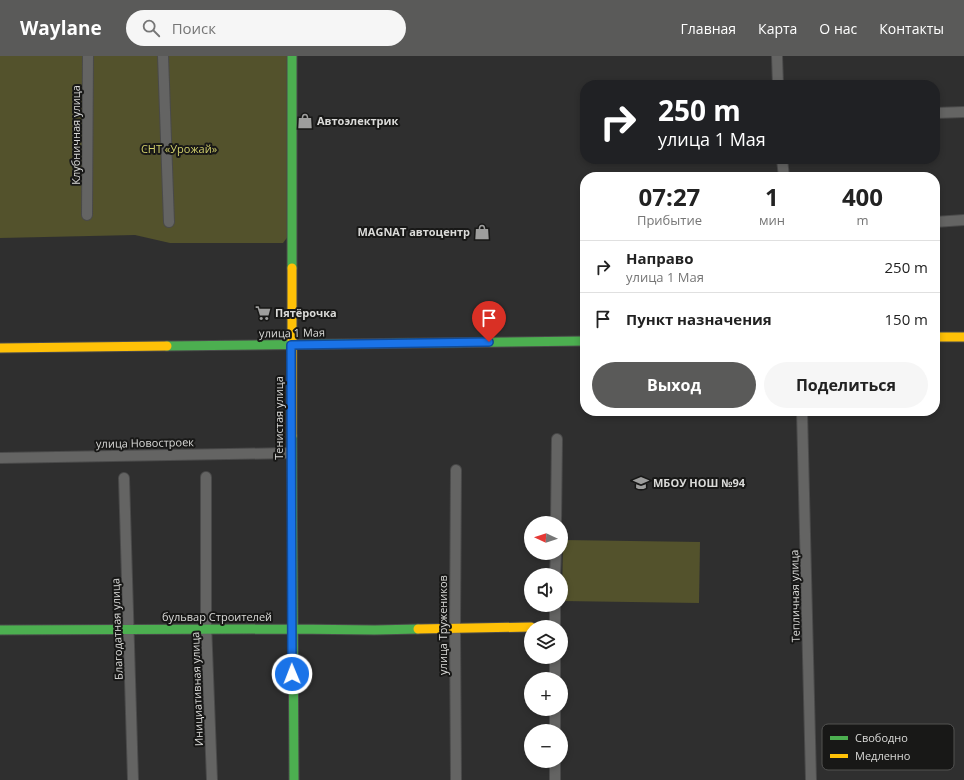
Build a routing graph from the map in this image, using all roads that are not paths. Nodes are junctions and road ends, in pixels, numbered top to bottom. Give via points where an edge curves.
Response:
1 (88, 56) edge
2 (162, 56) edge
3 (292, 56) edge
4 (777, 56) edge
5 (778, 80) edge
6 (964, 112) edge
7 (940, 113) edge
8 (87, 215) dead end
9 (964, 220) edge
10 (169, 222) dead end
11 (940, 222) edge
12 (940, 337) edge
13 (964, 337) edge
14 (580, 341) edge
15 (291, 345) junction
16 (0, 348) edge
17 (802, 416) edge
18 (557, 439) dead end
19 (291, 453) junction
20 (0, 458) edge
21 (456, 470) dead end
22 (206, 477) dead end
23 (124, 478) dead end
24 (556, 516) edge
25 (292, 628) junction
26 (524, 628) edge
27 (129, 629) junction
28 (455, 629) junction
29 (0, 630) edge
30 (207, 630) junction
31 (555, 768) edge
32 (133, 780) edge
33 (212, 780) edge
34 (294, 780) edge
35 (456, 780) edge
36 (555, 780) edge
37 (812, 780) edge

1 - 8 street, Клубничная улица
2 - 10 street
3 - 15 street, Тенистая улица
4 - 5 street
6 - 7 street
9 - 11 street
12 - 13 street
14 - 15 street, улица 1 Мая
15 - 16 street, улица 1 Мая
15 - 19 street, Тенистая улица
17 - 37 street, Тепличная улица
18 - 24 street
19 - 20 street, улица Новостроек
19 - 25 street, Тенистая улица
21 - 28 street, улица Тружеников
22 - 30 street, Инициативная улица
23 - 27 street, Благодатная улица
25 - 28 street, бульвар Строителей
25 - 30 street, бульвар Строителей
25 - 34 street, Тенистая улица
26 - 28 street, бульвар Строителей
27 - 29 street, бульвар Строителей
27 - 30 street, бульвар Строителей
27 - 32 street, Благодатная улица
28 - 35 street, улица Тружеников
30 - 33 street, Инициативная улица
31 - 36 street

